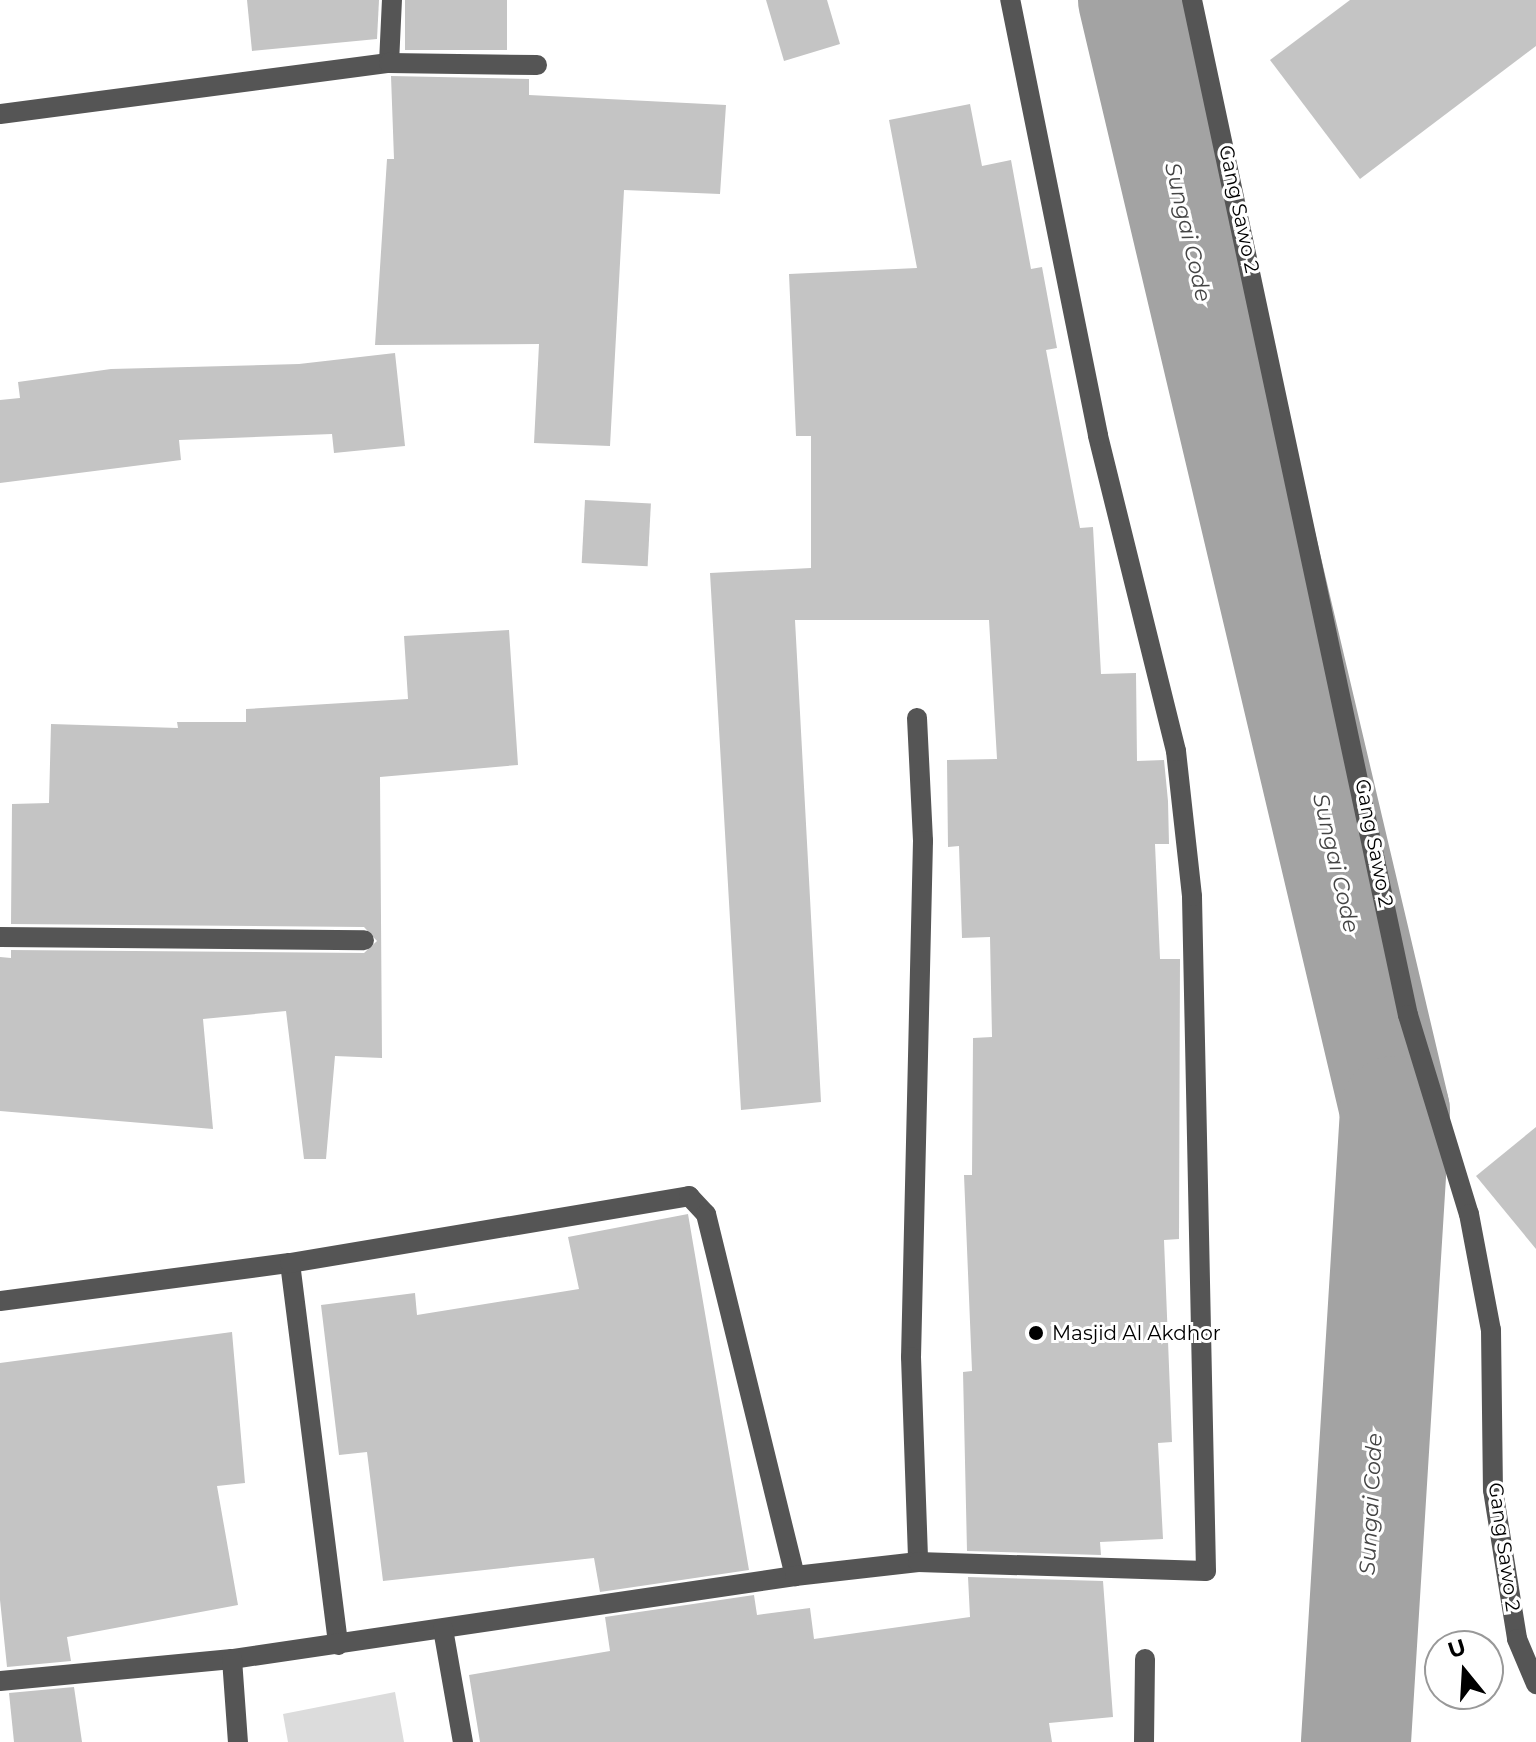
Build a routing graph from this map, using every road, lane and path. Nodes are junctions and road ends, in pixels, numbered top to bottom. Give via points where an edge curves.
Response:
1 (392, 0) edge
2 (1010, 0) edge
3 (1192, 0) edge
4 (389, 63) junction
5 (537, 65) dead end
6 (0, 114) edge
7 (917, 718) dead end
8 (0, 937) edge
9 (364, 940) dead end
10 (290, 1263) junction
11 (0, 1301) edge
12 (918, 1562) junction
13 (795, 1576) junction
14 (443, 1629) junction
15 (338, 1645) junction
16 (232, 1659) junction
17 (1145, 1659) dead end
18 (0, 1681) edge
19 (1536, 1684) edge
20 (238, 1742) edge
21 (463, 1742) edge
22 (1144, 1742) edge

1 - 4 street
2 - 12 street via 1098,435 1176,751 1192,896 1209,1549 1206,1571
3 - 19 street, Gang Sawo 2 via 1408,1015 1469,1214 1491,1330 1493,1490 1517,1639
4 - 5 street
4 - 6 street
7 - 12 street via 923,841 911,1357
8 - 9 street
10 - 11 street
10 - 13 street via 679,1193 697,1199 706,1214
10 - 15 street
12 - 13 street
13 - 14 street
14 - 15 street
14 - 21 street
15 - 16 street
16 - 18 street
16 - 20 street
17 - 22 street

